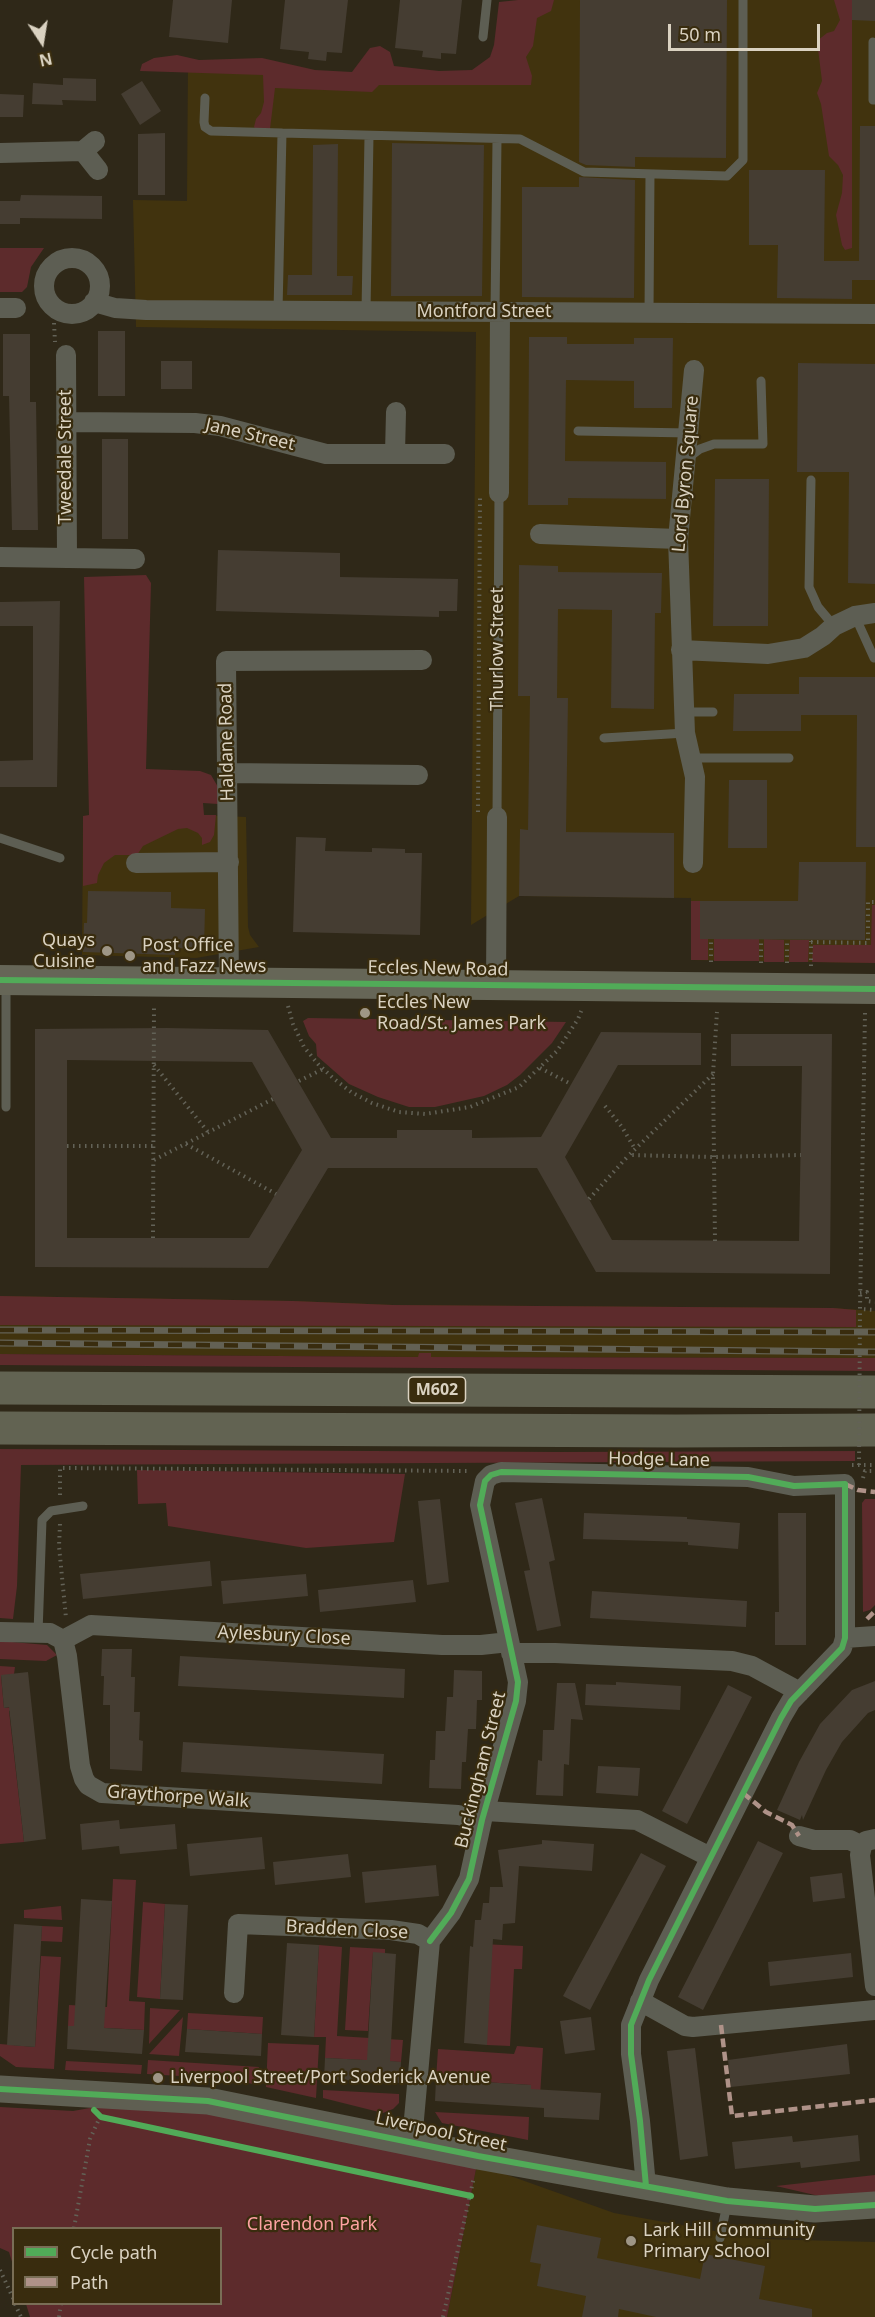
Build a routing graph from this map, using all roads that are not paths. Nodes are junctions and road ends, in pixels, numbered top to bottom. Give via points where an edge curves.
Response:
1 (487, 0) edge
2 (743, 0) edge
3 (483, 38) dead end
4 (873, 42) dead end
5 (205, 98) dead end
6 (875, 100) edge
7 (282, 133) junction
8 (369, 136) junction
9 (497, 139) junction
10 (0, 153) edge
11 (98, 170) dead end
12 (650, 174) junction
13 (94, 303) dead end
14 (278, 311) junction
15 (366, 311) junction
16 (498, 312) junction
17 (649, 313) junction
18 (875, 314) edge
19 (60, 350) road end
20 (694, 370) dead end
21 (761, 381) dead end
22 (396, 412) dead end
23 (67, 422) junction
24 (578, 430) dead end
25 (689, 433) junction
26 (395, 453) junction
27 (445, 454) dead end
28 (685, 460) junction
29 (811, 480) dead end
30 (499, 493) joint
31 (540, 534) dead end
32 (678, 539) junction
33 (0, 557) edge
34 (67, 558) junction
35 (135, 559) dead end
36 (875, 613) edge
37 (855, 616) junction
38 (834, 626) junction
39 (681, 650) junction
40 (874, 658) edge
41 (422, 660) dead end
42 (684, 712) junction
43 (713, 712) dead end
44 (685, 733) junction
45 (604, 738) dead end
46 (691, 758) junction
47 (789, 758) dead end
48 (227, 773) junction
49 (418, 776) dead end
50 (497, 817) joint
51 (0, 838) edge
52 (60, 858) dead end
53 (228, 862) junction
54 (136, 863) dead end
55 (693, 863) dead end
56 (3, 980) edge
57 (229, 983) junction
58 (496, 985) junction
59 (870, 989) edge
60 (6, 1107) dead end
61 (0, 1388) edge
62 (875, 1392) edge
63 (0, 1428) edge
64 (875, 1430) edge
65 (482, 1491) joint
66 (83, 1506) dead end
67 (0, 1632) edge
68 (64, 1632) junction
69 (38, 1633) junction
70 (875, 1636) edge
71 (845, 1638) junction
72 (510, 1647) junction
73 (800, 1692) junction
74 (484, 1816) junction
75 (799, 1836) dead end
76 (869, 1842) edge
77 (710, 1857) junction
78 (430, 1941) junction
79 (875, 1986) edge
80 (234, 1993) dead end
81 (640, 2001) junction
82 (875, 2010) edge
83 (0, 2089) edge
84 (412, 2141) junction
85 (646, 2186) junction
86 (727, 2201) junction
87 (875, 2205) edge
88 (720, 2238) dead end

1 - 3 lane
2 - 12 lane via 743,160 727,176
4 - 6 lane
5 - 7 lane via 204,122 211,131
7 - 8 lane
7 - 14 lane
8 - 9 lane
8 - 15 lane
9 - 12 lane via 520,139 584,172
9 - 16 lane
10 - 11 street via 89,146
12 - 17 lane
13 - 14 street, Montford Street via 146,310
14 - 15 street, Montford Street
15 - 16 street, Montford Street
16 - 17 street, Montford Street
16 - 30 street, Thurlow Street
17 - 18 street, Montford Street
19 - 23 street, Tweedale Street
20 - 25 street, Lord Byron Square
21 - 28 lane via 763,444 714,444
22 - 26 street
23 - 26 street, Jane Street via 195,423 326,454
23 - 34 street, Tweedale Street
24 - 25 lane
25 - 28 street, Lord Byron Square
26 - 27 street, Jane Street
28 - 32 street, Lord Byron Square
29 - 38 lane via 809,587 818,607
30 - 50 lane, Thurlow Street
31 - 32 street
32 - 39 street, Lord Byron Square
33 - 34 street
34 - 35 street
36 - 37 street
37 - 38 street
37 - 40 lane
38 - 39 street via 804,648 768,654
39 - 42 street, Lord Byron Square
41 - 48 street, Haldane Road via 226,661
42 - 43 lane
42 - 44 street, Lord Byron Square
44 - 45 lane
44 - 46 street, Lord Byron Square
46 - 47 lane
46 - 55 street, Lord Byron Square via 695,777
48 - 49 street
48 - 53 street, Haldane Road
50 - 58 street, Thurlow Street
51 - 52 lane
53 - 54 street
53 - 57 street, Haldane Road
56 - 57 main road, Eccles New Road
56 - 60 lane
57 - 58 main road, Eccles New Road
58 - 59 main road, Eccles New Road via 590,985 714,977
61 - 62 highway, M602
63 - 64 highway, M602
65 - 71 street, Hodge Lane via 487,1478 501,1473 748,1477 794,1486 846,1477
65 - 72 street, Buckingham Street via 480,1505
66 - 69 lane via 51,1511 42,1520
67 - 69 street
68 - 69 street
68 - 72 street, Aylesbury Close via 91,1626
68 - 74 street, Graythorpe Walk via 80,1766 88,1785 102,1793
70 - 71 street
71 - 73 street via 842,1648
72 - 73 street, Aylesbury Close via 555,1653 732,1661 752,1666
72 - 74 street, Buckingham Street via 518,1682 516,1701
73 - 77 street via 781,1718
74 - 77 street, Graythorpe Walk via 637,1820
74 - 78 street, Buckingham Street via 469,1879
75 - 76 street
76 - 79 street via 861,1863
77 - 81 street
78 - 80 street, Bradden Close via 418,1934 391,1930 238,1924
78 - 84 street, Bradden Close
81 - 82 street via 693,2027
81 - 85 street via 631,2025 630,2043
83 - 84 street, Liverpool Street via 208,2101
84 - 85 street, Liverpool Street
85 - 86 street, Liverpool Street
86 - 87 street, Liverpool Street via 814,2209
86 - 88 lane

